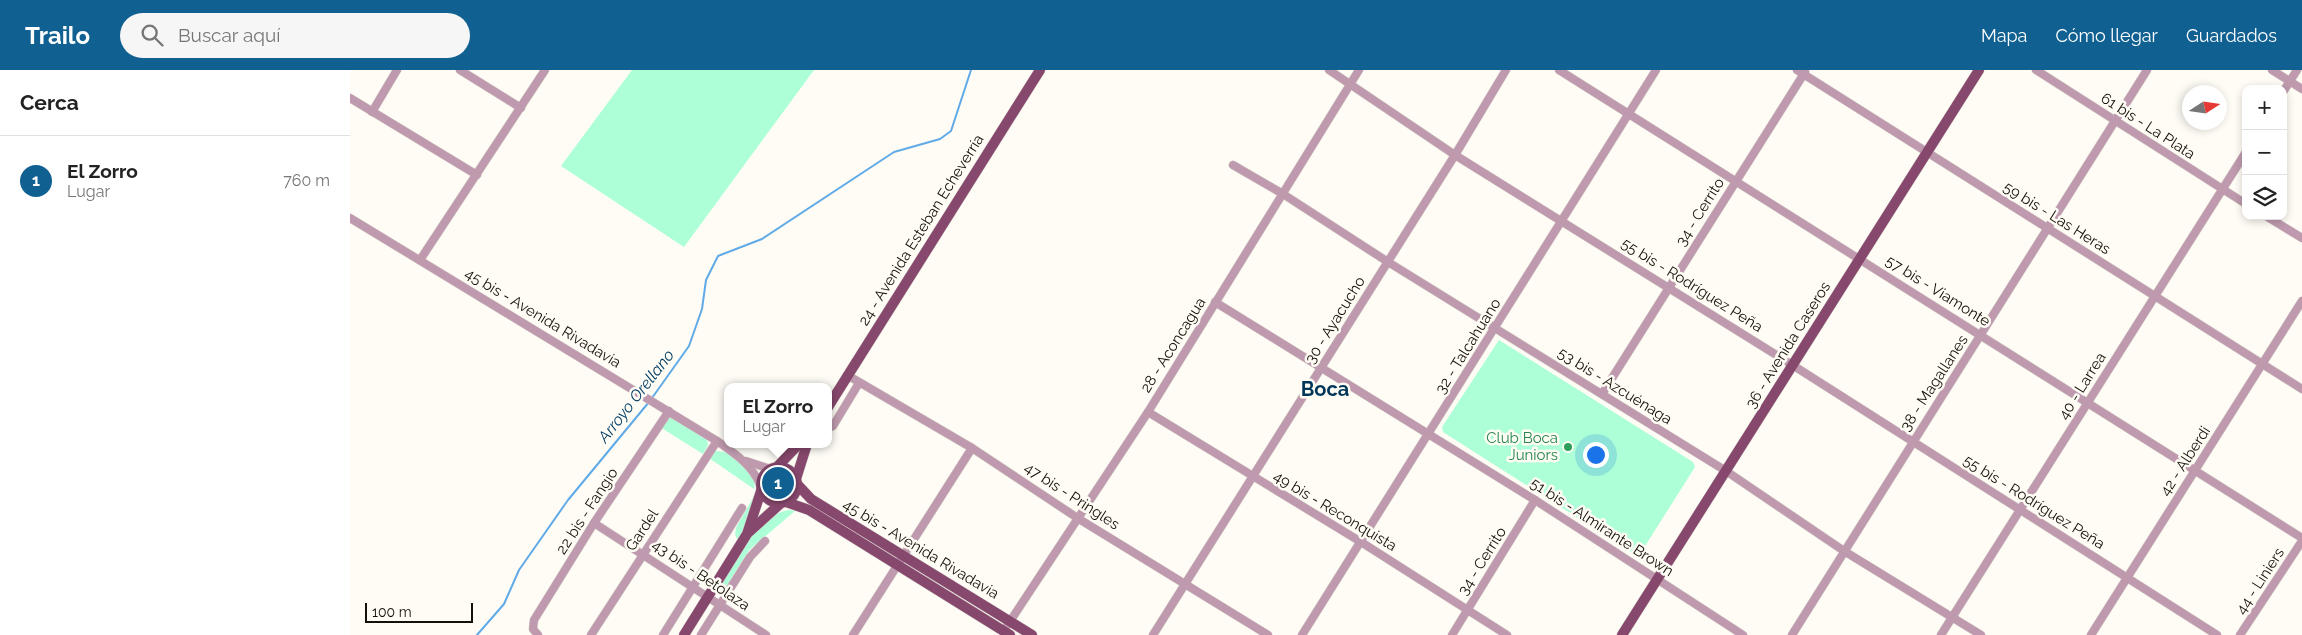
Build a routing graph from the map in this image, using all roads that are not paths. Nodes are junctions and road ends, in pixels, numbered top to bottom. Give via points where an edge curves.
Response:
1 (398, 70) edge
2 (460, 70) edge
3 (545, 70) edge
4 (1040, 70) edge
5 (1329, 70) edge
6 (1359, 70) edge
7 (1506, 70) edge
8 (1559, 70) edge
9 (1656, 70) edge
10 (1979, 70) edge
11 (2036, 70) edge
12 (2147, 70) edge
13 (2272, 70) edge
14 (2297, 70) edge
15 (1802, 71) edge
16 (2290, 82) junction
17 (1350, 84) junction
18 (2287, 86) edge
19 (2302, 89) edge
20 (350, 98) edge
21 (521, 108) junction
22 (372, 112) junction
23 (1628, 114) junction
24 (2115, 121) junction
25 (1926, 152) junction
26 (1455, 155) junction
27 (2242, 158) edge
28 (1233, 165) dead end
29 (477, 175) junction
30 (1735, 182) junction
31 (2222, 189) junction
32 (1283, 194) junction
33 (2242, 202) edge
34 (350, 218) edge
35 (1563, 220) junction
36 (2273, 220) edge
37 (2048, 227) junction
38 (2302, 238) edge
39 (1859, 257) junction
40 (420, 260) junction
41 (1388, 262) junction
42 (1668, 288) junction
43 (2154, 296) junction
44 (2302, 301) edge
45 (1215, 302) junction
46 (1496, 328) junction
47 (1982, 335) junction
48 (2263, 365) junction
49 (1794, 366) junction
50 (1321, 368) junction
51 (847, 375) junction
52 (859, 383) junction
53 (2302, 389) edge
54 (1602, 394) junction
55 (832, 400) edge
56 (2088, 403) junction
57 (669, 411) junction
58 (1148, 412) junction
59 (832, 426) edge
60 (1428, 434) junction
61 (717, 441) junction
62 (1913, 442) junction
63 (724, 446) edge
64 (727, 448) edge
65 (795, 448) edge
66 (806, 448) edge
67 (972, 448) junction
68 (745, 461) junction
69 (773, 468) junction
70 (2196, 471) junction
71 (1726, 472) junction
72 (1253, 477) junction
73 (797, 482) junction
74 (761, 487) junction
75 (1535, 500) junction
76 (783, 503) junction
77 (742, 508) dead end
78 (2020, 510) junction
79 (1079, 519) junction
80 (594, 522) junction
81 (747, 534) junction
82 (2302, 539) edge
83 (764, 541) dead end
84 (1361, 542) junction
85 (1844, 551) junction
86 (643, 553) junction
87 (900, 560) junction
88 (2127, 577) junction
89 (1657, 580) junction
90 (1186, 584) junction
91 (693, 586) junction
92 (708, 598) junction
93 (719, 606) junction
94 (1468, 610) junction
95 (1952, 617) junction
96 (1010, 621) junction
97 (536, 632) edge
98 (1005, 634) edge
99 (591, 635) edge
100 (663, 635) edge
101 (684, 635) edge
102 (702, 635) edge
103 (766, 635) edge
104 (853, 635) edge
105 (1032, 635) edge
106 (1153, 635) edge
107 (1268, 635) edge
108 (1302, 635) edge
109 (1452, 635) edge
110 (1507, 635) edge
111 (1622, 635) edge
112 (1743, 635) edge
113 (1792, 635) edge
114 (1941, 635) edge
115 (1981, 635) edge
116 (2091, 635) edge
117 (2217, 635) edge
118 (2240, 635) edge

1 - 22 street
2 - 21 street
3 - 21 street
4 - 51 main road, 24 - Avenida Esteban Echeverría
5 - 17 street, 55 bis - Rodríguez Peña
6 - 17 street, 28 - Aconcagua
7 - 26 street, 30 - Ayacucho
8 - 23 street, 57 bis - Viamonte
9 - 23 street, 32 - Talcahuano
10 - 25 main road, 36 - Avenida Caseros
11 - 24 street, 61 bis - La Plata
12 - 24 street, 38 - Magallanes
13 - 16 street
14 - 16 street
15 - 25 street, 59 bis - Las Heras
15 - 30 street, 34 - Cerrito
16 - 18 street
16 - 19 street
17 - 26 street, 55 bis - Rodríguez Peña
17 - 32 street, 28 - Aconcagua
20 - 22 street
21 - 29 street
22 - 29 street
23 - 30 street, 57 bis - Viamonte
23 - 35 street, 32 - Talcahuano
24 - 31 street, 61 bis - La Plata
24 - 37 street, 38 - Magallanes
25 - 37 street, 59 bis - Las Heras
25 - 39 main road, 36 - Avenida Caseros
26 - 35 street, 55 bis - Rodríguez Peña
26 - 41 street, 30 - Ayacucho
27 - 31 street, 40 - Larrea
28 - 32 street, 53 bis - Azcuénaga
29 - 40 street
30 - 39 street, 57 bis - Viamonte
30 - 42 street, 34 - Cerrito
31 - 33 street, 61 bis - La Plata
31 - 43 street, 40 - Larrea
32 - 41 street, 53 bis - Azcuénaga
32 - 45 street, 28 - Aconcagua
34 - 40 street, 45 bis - Avenida Rivadavia
35 - 42 street, 55 bis - Rodríguez Peña
35 - 46 street, 32 - Talcahuano
36 - 38 street
37 - 43 street, 59 bis - Las Heras
37 - 47 street, 38 - Magallanes
39 - 47 street, 57 bis - Viamonte
39 - 49 main road, 36 - Avenida Caseros
40 - 57 street, 45 bis - Avenida Rivadavia
41 - 46 street, 53 bis - Azcuénaga
41 - 50 street, 30 - Ayacucho
42 - 49 street, 55 bis - Rodríguez Peña
42 - 54 street, 34 - Cerrito
43 - 48 street, 59 bis - Las Heras
43 - 56 street, 40 - Larrea
44 - 48 street, 42 - Alberdi
45 - 50 street, 51 bis - Almirante Brown
45 - 58 street, 28 - Aconcagua
46 - 54 street, 53 bis - Azcuénaga
46 - 60 street, 32 - Talcahuano
47 - 56 street, 57 bis - Viamonte
47 - 62 street, 38 - Magallanes
48 - 53 street, 59 bis - Las Heras
48 - 70 street, 42 - Alberdi
49 - 62 street, 55 bis - Rodríguez Peña
49 - 71 main road, 36 - Avenida Caseros
50 - 60 street, 51 bis - Almirante Brown
50 - 72 street, 30 - Ayacucho
51 - 52 street, 47 bis - Pringles
51 - 55 main road, 24 - Avenida Esteban Echeverría
52 - 59 street
52 - 67 street, 47 bis - Pringles
54 - 71 street, 53 bis - Azcuénaga
56 - 70 street, 57 bis - Viamonte
56 - 78 street, 40 - Larrea
57 - 61 street, 45 bis - Avenida Rivadavia
57 - 80 street, 22 bis - Fangio
58 - 72 street, 49 bis - Reconquista
58 - 79 street, 28 - Aconcagua
60 - 75 street, 51 bis - Almirante Brown
60 - 84 street, 32 - Talcahuano
61 - 63 street, 45 bis - Avenida Rivadavia
61 - 86 street, Gardel
62 - 78 street, 55 bis - Rodríguez Peña
62 - 85 street, 38 - Magallanes
64 - 68 street, 45 bis - Avenida Rivadavia
65 - 69 main road
66 - 73 main road
67 - 79 street, 47 bis - Pringles
67 - 87 street
68 - 69 street, 45 bis - Avenida Rivadavia
68 - 74 street, 45 bis - Avenida Rivadavia via 756,473
69 - 73 main road via 792,472
69 - 74 main road via 765,473
70 - 82 street, 57 bis - Viamonte
70 - 88 street, 42 - Alberdi
71 - 85 street, 53 bis - Azcuénaga
71 - 89 main road, 36 - Avenida Caseros
72 - 84 street, 49 bis - Reconquista
72 - 90 street, 30 - Ayacucho
73 - 76 main road via 794,495
73 - 87 main road, 45 bis - Avenida Rivadavia via 812,499
74 - 76 main road via 768,500
74 - 81 main road
75 - 89 street, 51 bis - Almirante Brown
75 - 94 street, 34 - Cerrito
76 - 81 main road
76 - 87 main road, 45 bis - Avenida Rivadavia via 809,510
77 - 91 street
78 - 88 street, 55 bis - Rodríguez Peña
78 - 95 street, 40 - Larrea
79 - 90 street, 47 bis - Pringles
79 - 96 street, 28 - Aconcagua
80 - 86 street, 43 bis - Betolaza
80 - 97 street, 22 bis - Fangio via 534,620
81 - 92 main road
82 - 118 street, 44 - Liniers
83 - 93 street
84 - 94 street, 49 bis - Reconquista
84 - 108 street, 32 - Talcahuano
85 - 95 street, 53 bis - Azcuénaga
85 - 113 street, 38 - Magallanes
86 - 91 street, 43 bis - Betolaza
86 - 99 street, Gardel
87 - 96 main road, 45 bis - Avenida Rivadavia
87 - 98 main road, 45 bis - Avenida Rivadavia
87 - 104 street
88 - 116 street, 42 - Alberdi
88 - 117 street, 55 bis - Rodríguez Peña
89 - 111 main road, 36 - Avenida Caseros
89 - 112 street, 51 bis - Almirante Brown
90 - 106 street, 30 - Ayacucho
90 - 107 street, 47 bis - Pringles
91 - 92 street, 43 bis - Betolaza
91 - 100 street
92 - 93 street, 43 bis - Betolaza
92 - 101 main road
93 - 102 street
93 - 103 street, 43 bis - Betolaza
94 - 109 street, 34 - Cerrito
94 - 110 street, 49 bis - Reconquista
95 - 114 street, 40 - Larrea
95 - 115 street, 53 bis - Azcuénaga
96 - 98 street, 28 - Aconcagua
96 - 105 main road, 45 bis - Avenida Rivadavia

